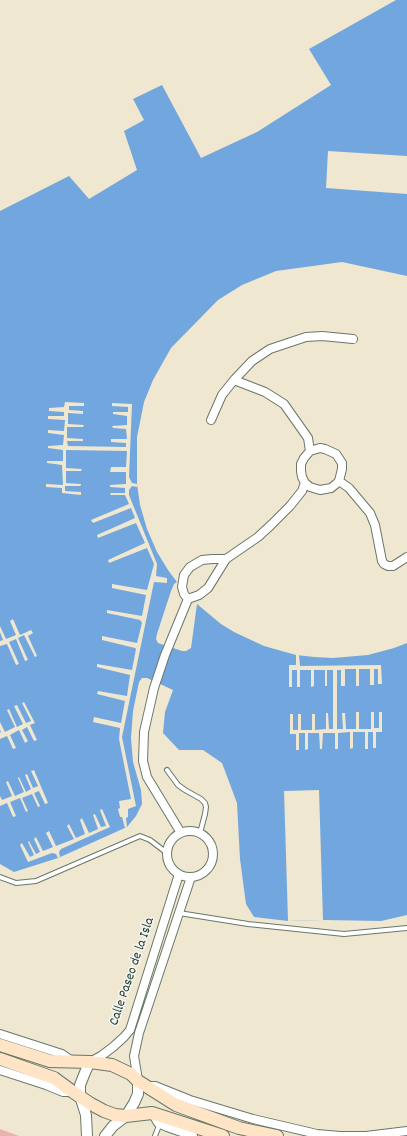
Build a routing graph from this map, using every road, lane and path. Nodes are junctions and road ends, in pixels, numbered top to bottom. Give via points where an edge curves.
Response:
1 (353, 339) dead end
2 (234, 380) junction
3 (211, 420) dead end
4 (310, 451) junction
5 (339, 481) junction
6 (305, 483) junction
7 (407, 557) edge
8 (226, 559) junction
9 (188, 599) junction
10 (167, 770) dead end
11 (181, 833) junction
12 (200, 833) junction
13 (168, 853) junction
14 (179, 874) junction
15 (0, 877) edge
16 (191, 877) junction
17 (178, 913) junction
18 (407, 928) edge
19 (130, 1030) junction
20 (139, 1033) junction
21 (0, 1034) edge
22 (0, 1045) edge
23 (0, 1059) edge
24 (90, 1062) junction
25 (74, 1063) junction
26 (0, 1070) edge
27 (142, 1084) junction
28 (77, 1094) junction
29 (152, 1113) junction
30 (126, 1116) junction
31 (160, 1123) junction
32 (407, 1131) edge
33 (86, 1136) edge
34 (105, 1136) edge
35 (155, 1136) edge
36 (193, 1136) edge
37 (223, 1136) edge
38 (277, 1136) edge

1 - 2 street via 306,337 270,349 252,361
2 - 3 street via 222,396
2 - 4 street via 265,392 284,404 308,438
4 - 5 street via 320,448 336,454 342,463
4 - 6 street via 301,464 300,471
5 - 6 street via 331,488 320,490
5 - 7 street via 349,488 370,513 384,564 393,566
6 - 8 street via 290,506 271,525
8 - 9 street via 208,588
8 - 9 street via 202,560 190,567 184,575 182,587
9 - 11 street via 154,688 144,732 143,761 147,777
10 - 12 lane via 178,784 205,803
11 - 12 street
11 - 13 street via 171,841
12 - 16 street via 212,846 212,860 204,872
13 - 14 street via 170,865
13 - 15 lane via 140,836 36,881 16,883
14 - 16 street
14 - 19 street, Calle Paseo de la Isla
16 - 17 street, Calle Paseo de la Isla
17 - 18 lane via 248,924 344,934
17 - 20 street, Calle Paseo de la Isla
19 - 20 street
19 - 24 street, Calle Paseo de la Isla via 113,1047
20 - 27 street, Calle Paseo de la Isla via 134,1056
21 - 25 street via 62,1054
22 - 25 main road via 50,1062
23 - 28 main road via 54,1078
24 - 25 main road
24 - 27 main road via 122,1069
24 - 28 street
26 - 28 street via 63,1092
27 - 30 street
27 - 32 street via 155,1086 190,1100 253,1119 317,1134 366,1136
27 - 38 main road via 176,1105 239,1128
28 - 30 main road via 104,1111
28 - 33 street via 86,1115
29 - 30 main road
29 - 31 street
29 - 37 main road
30 - 34 street
31 - 35 lane
31 - 36 street

